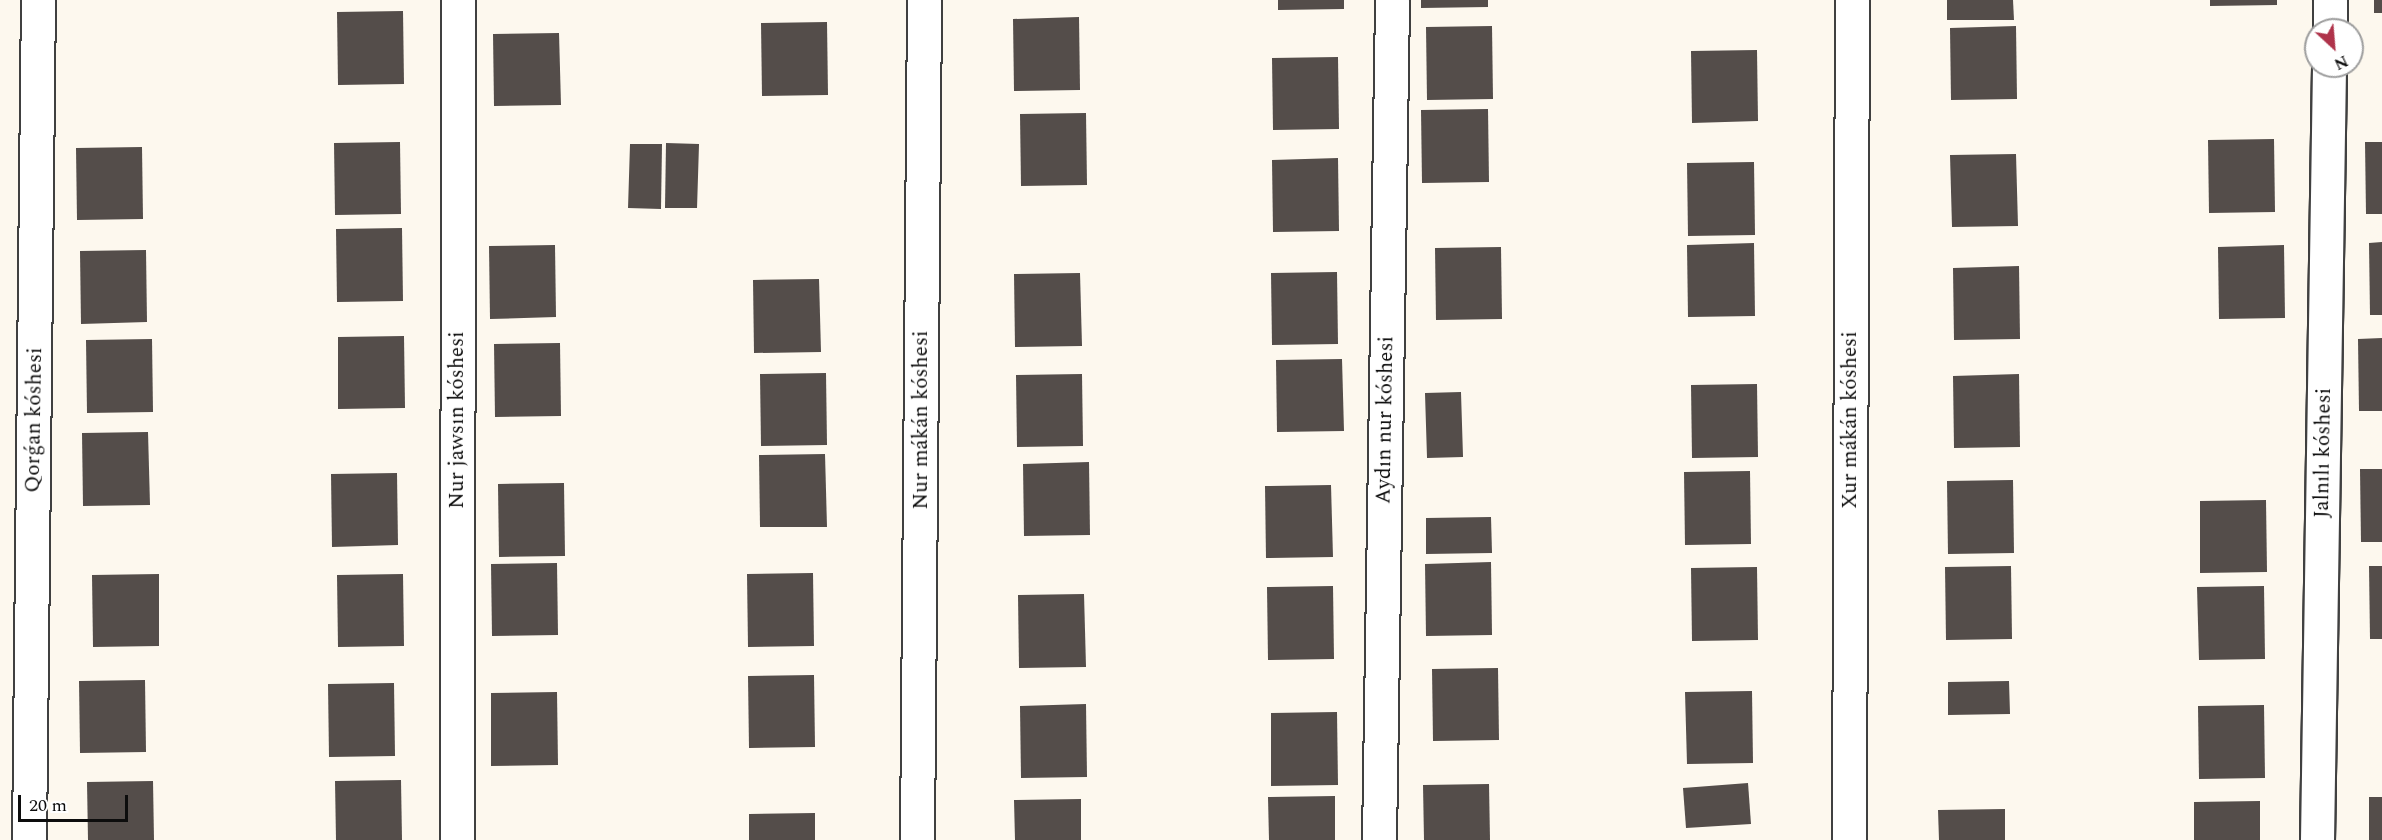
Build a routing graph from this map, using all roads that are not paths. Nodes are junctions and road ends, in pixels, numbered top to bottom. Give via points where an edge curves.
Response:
1 (38, 0) edge
2 (458, 0) edge
3 (924, 0) edge
4 (1392, 0) edge
5 (1852, 0) edge
6 (2330, 0) edge
7 (2330, 18) edge
8 (2330, 78) edge
9 (29, 840) edge
10 (457, 840) edge
11 (917, 840) edge
12 (1378, 840) edge
13 (1849, 840) edge
14 (2317, 840) edge

1 - 9 street, Qorǵan kóshesi
2 - 10 street, Nur jawsın kóshesi
3 - 11 street, Nur mákán kóshesi
4 - 12 street, Aydın nur kóshesi
5 - 13 street, Xur mákán kóshesi
6 - 7 street
8 - 14 street, Jalnılı kóshesi

